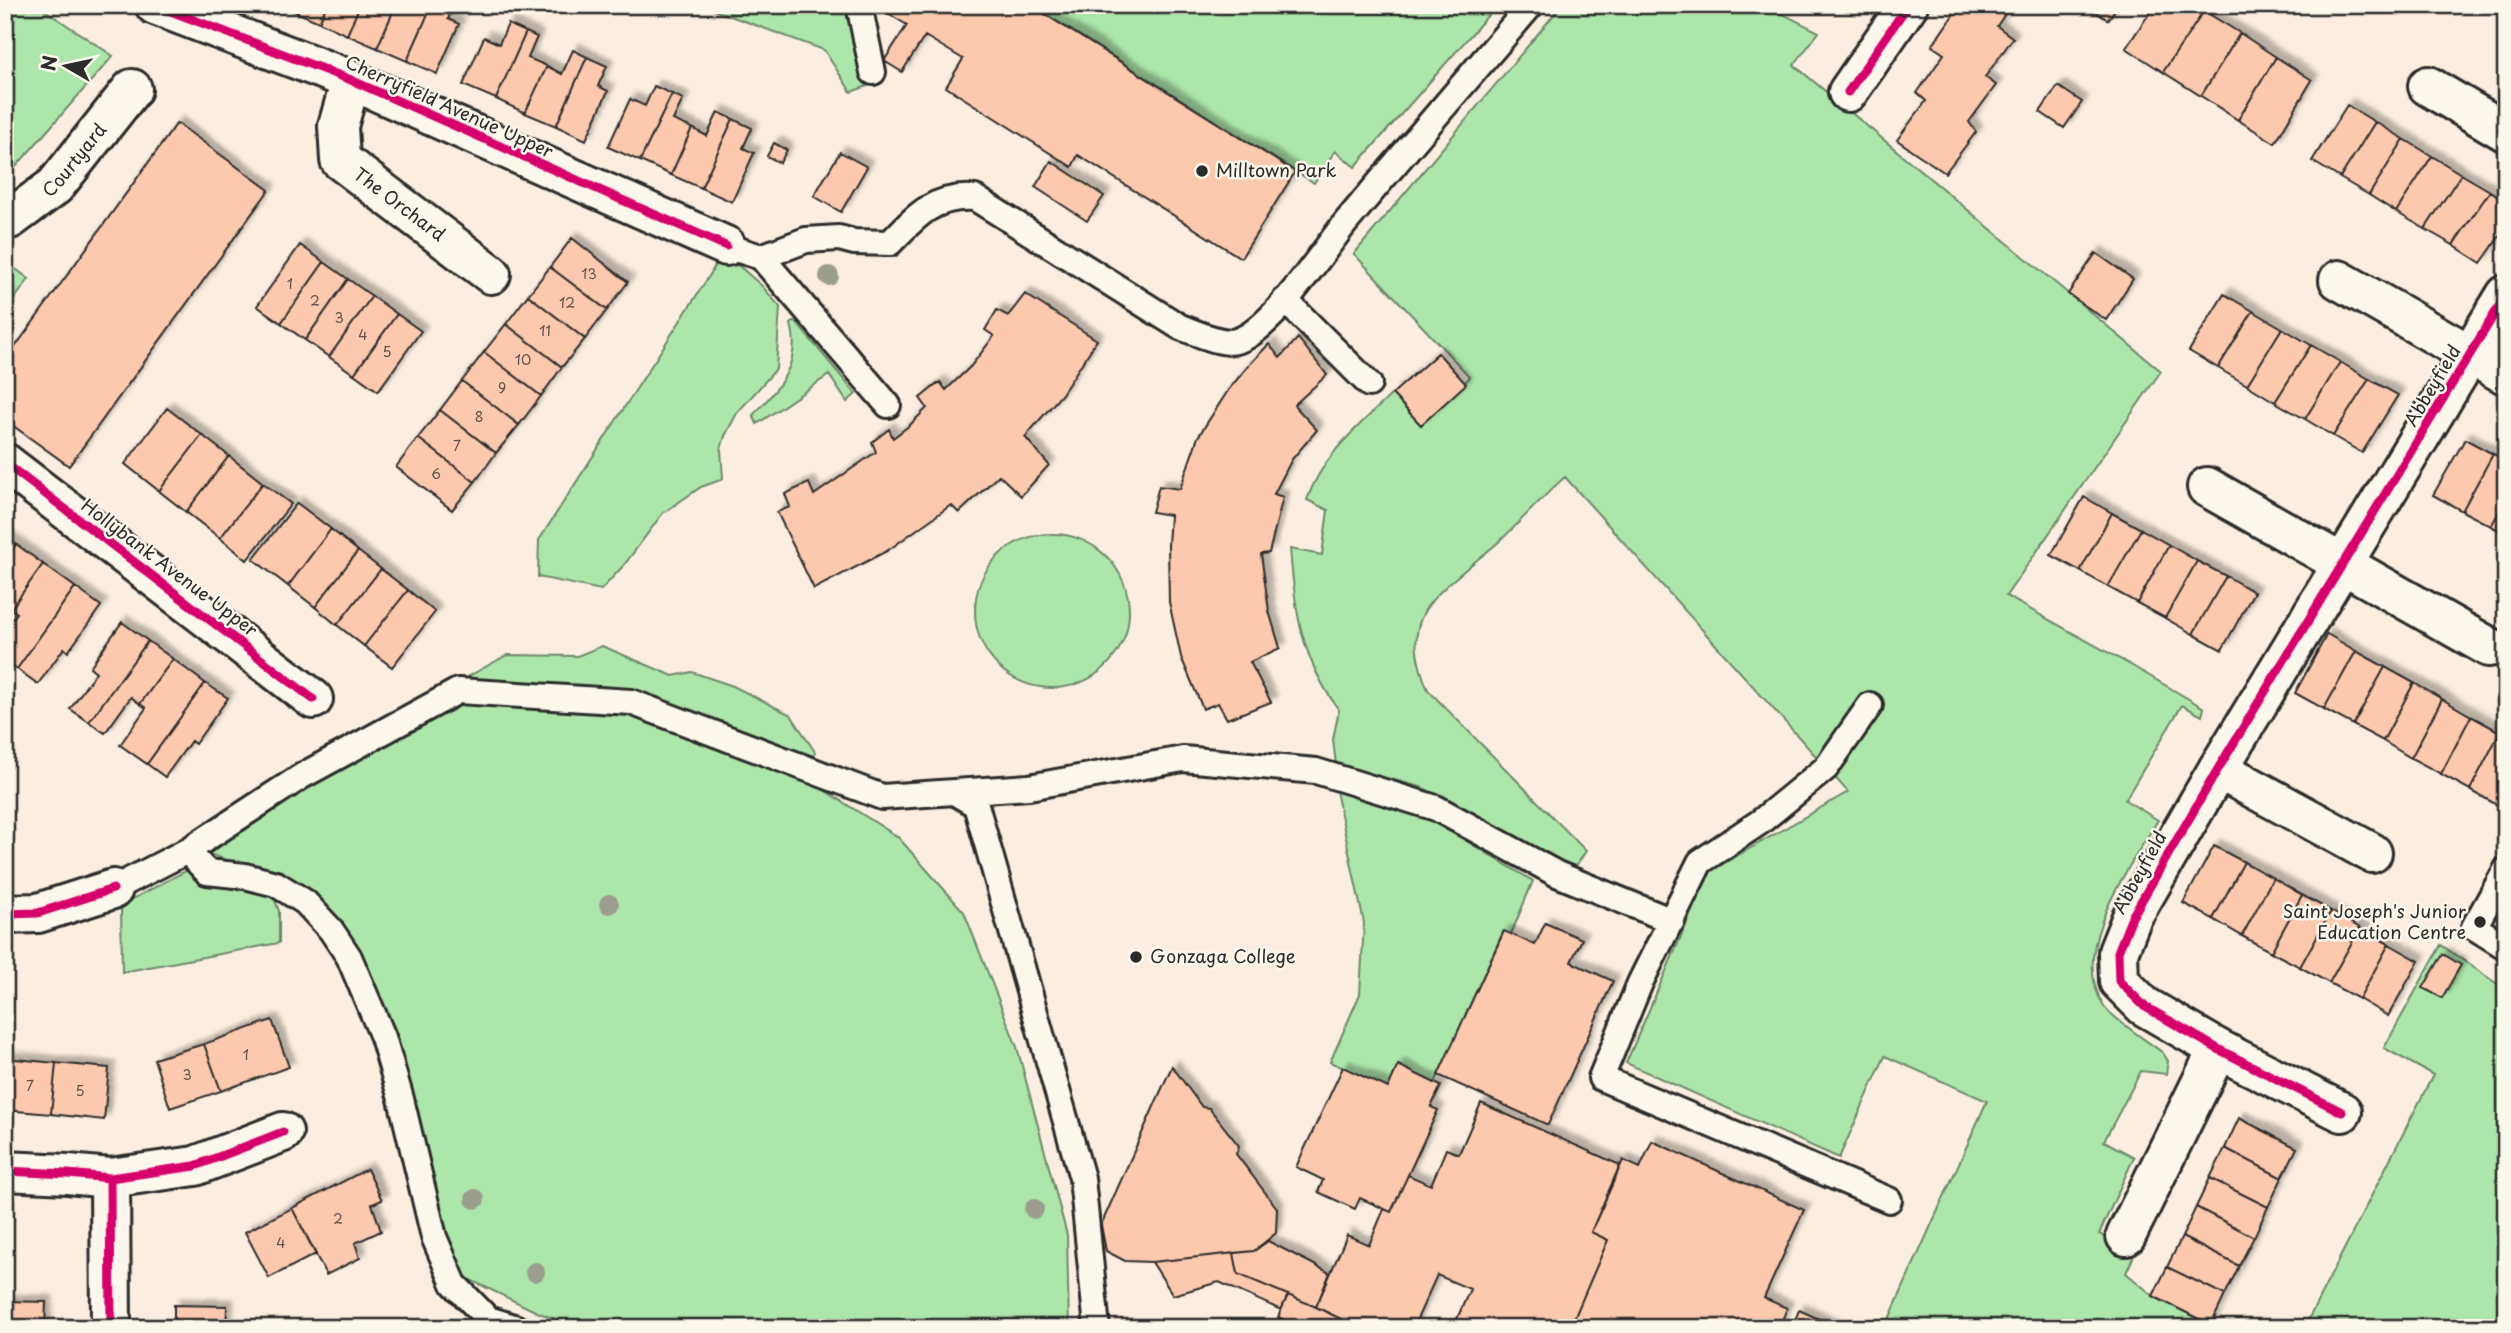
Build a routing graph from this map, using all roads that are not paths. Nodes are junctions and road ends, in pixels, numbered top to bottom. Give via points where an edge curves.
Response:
1 (155, 5) edge
2 (859, 5) edge
3 (1531, 5) edge
4 (1908, 5) edge
5 (873, 72) dead end
6 (351, 80) junction
7 (2428, 86) dead end
8 (132, 89) dead end
9 (1848, 92) dead end
10 (2506, 132) edge
11 (5, 220) edge
12 (744, 251) junction
13 (491, 274) dead end
14 (2339, 280) dead end
15 (2506, 295) edge
16 (1285, 300) junction
17 (2470, 354) junction
18 (2506, 374) edge
19 (1369, 384) dead end
20 (888, 405) dead end
21 (5, 463) edge
22 (2207, 487) dead end
23 (2343, 565) junction
24 (2489, 647) dead end
25 (313, 699) dead end
26 (1870, 705) dead end
27 (2218, 769) junction
28 (954, 792) junction
29 (187, 851) junction
30 (2372, 853) dead end
31 (2506, 870) edge
32 (113, 889) joint
33 (5, 914) edge
34 (1672, 921) junction
35 (2506, 947) edge
36 (2218, 1049) junction
37 (2342, 1112) dead end
38 (283, 1132) dead end
39 (5, 1171) edge
40 (110, 1178) junction
41 (1889, 1200) dead end
42 (2126, 1236) dead end
43 (111, 1328) edge
44 (516, 1328) edge
45 (1097, 1328) edge

1 - 6 street, Cherryfield Avenue Upper
2 - 5 lane
3 - 16 lane
4 - 9 street
6 - 12 street, Cherryfield Avenue Upper
6 - 13 street, The Orchard via 338,125 340,160
7 - 10 street
8 - 11 street, Courtyard via 55,187
12 - 16 lane via 839,238 890,243 927,207 957,197 975,198 1180,327 1209,338 1235,342 1255,331
12 - 20 lane
14 - 17 street, Abbeyfield
15 - 17 street, Abbeyfield
16 - 19 lane
17 - 18 street, Abbeyfield
17 - 23 street, Abbeyfield
21 - 25 street, Hollybank Avenue Upper
22 - 23 street
23 - 24 street
23 - 27 street, Abbeyfield
26 - 34 lane via 1826,768 1700,863
27 - 30 street
27 - 36 street, Abbeyfield via 2132,917 2118,951 2119,981 2144,1006
28 - 29 lane via 882,797 631,702 458,691 302,776
28 - 34 lane via 1030,787 1183,760 1315,771 1436,808 1557,874
28 - 45 lane via 976,806 1082,1178
29 - 32 lane
29 - 44 lane via 207,872 276,884 306,902 331,930 349,957 383,1037 434,1237 454,1284 488,1319
31 - 35 lane via 2474,927
32 - 33 street via 38,913
34 - 41 lane via 1640,983 1601,1078
36 - 37 street, Abbeyfield
36 - 42 street
38 - 40 street via 195,1166
39 - 40 street
40 - 43 street

